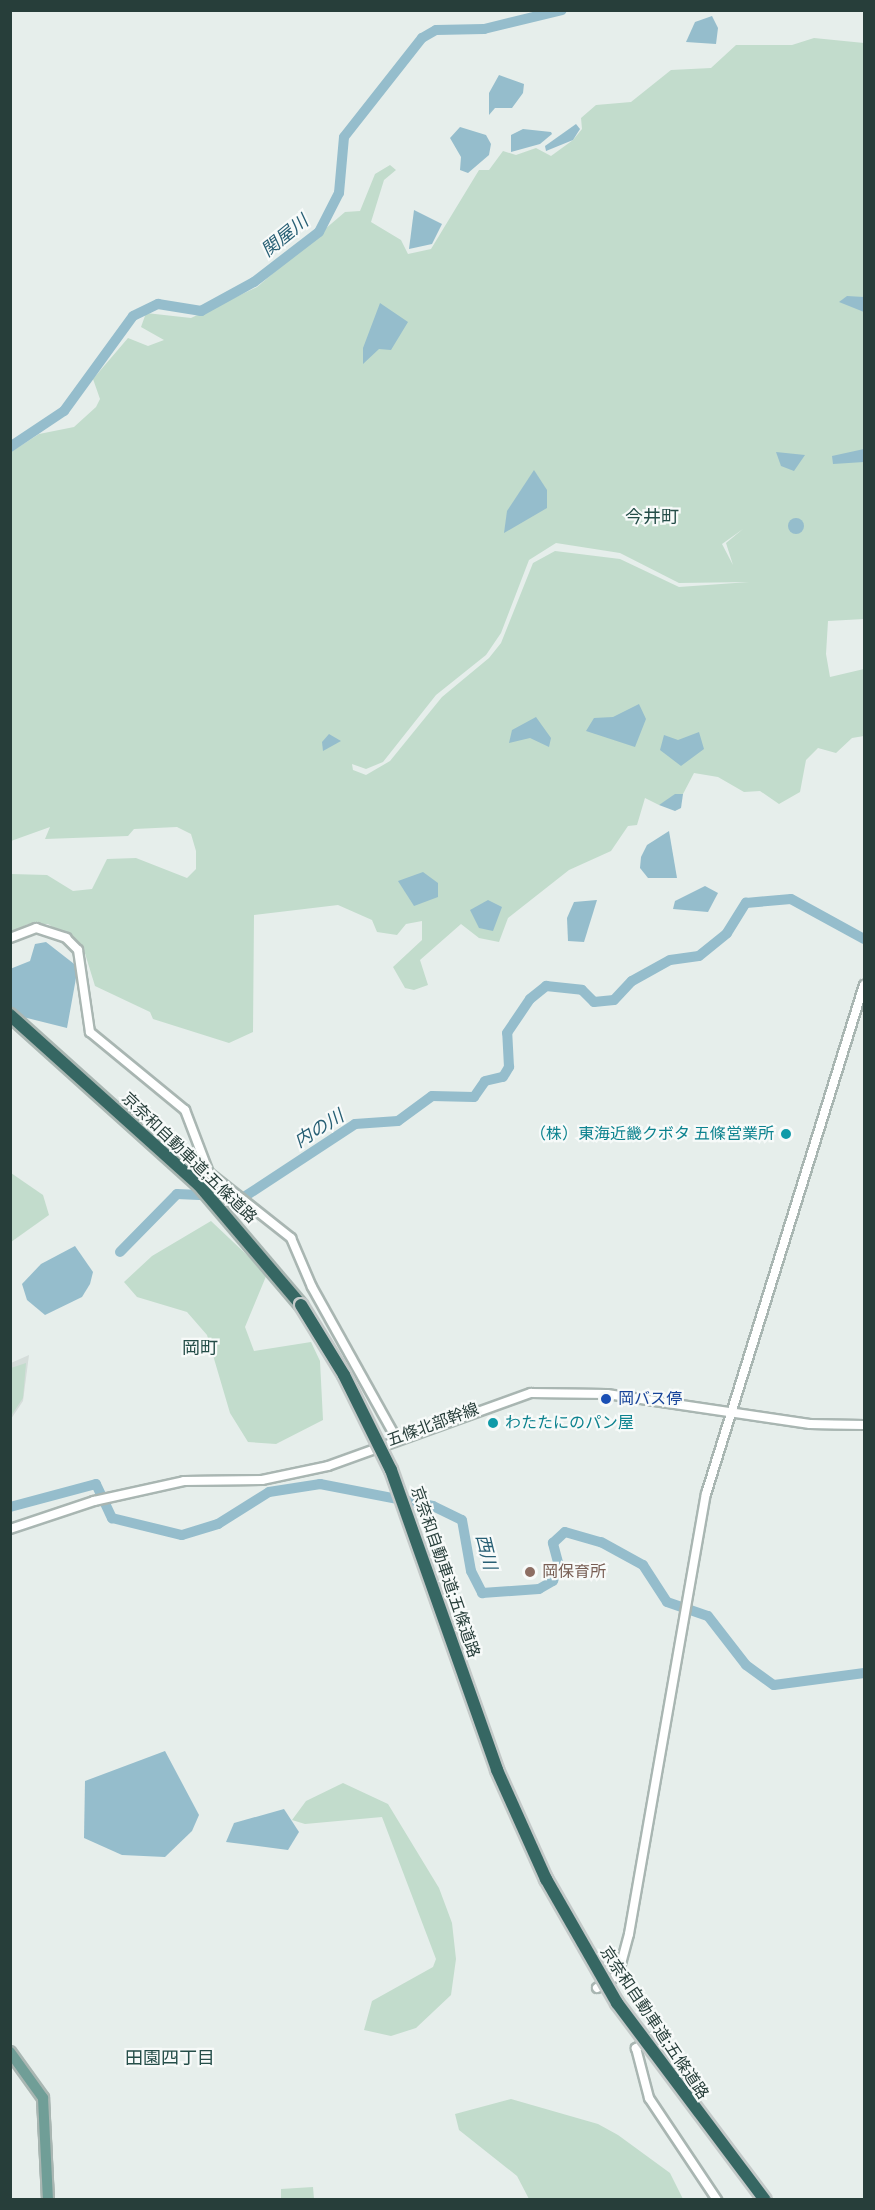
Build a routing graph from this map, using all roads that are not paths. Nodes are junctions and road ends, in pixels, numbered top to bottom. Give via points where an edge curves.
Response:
1 (10, 938) edge
2 (864, 986) edge
3 (10, 1015) edge
4 (733, 1413) junction
5 (864, 1425) edge
6 (397, 1440) junction
7 (10, 1529) edge
8 (597, 1988) dead end
9 (658, 2035) dead end
10 (10, 2052) edge
11 (48, 2199) edge
12 (717, 2199) edge
13 (765, 2199) edge

1 - 6 street via 36,928 73,943 84,960 90,1032 185,1110 212,1177 291,1238 312,1287
2 - 4 street
3 - 13 highway, 京奈和自動車道;五條道路, bridge via 169,1157 241,1229 301,1305 344,1375 392,1470 481,1728 546,1879 617,2003 687,2102
4 - 5 street, 五條北部幹線 via 810,1424
4 - 6 street, 五條北部幹線 via 607,1394 531,1393
4 - 8 street via 706,1494 629,1934 618,1975
6 - 7 street, 五條北部幹線 via 290,1475 184,1481 94,1501
9 - 12 street via 636,2048 649,2098
10 - 11 main road via 43,2098

